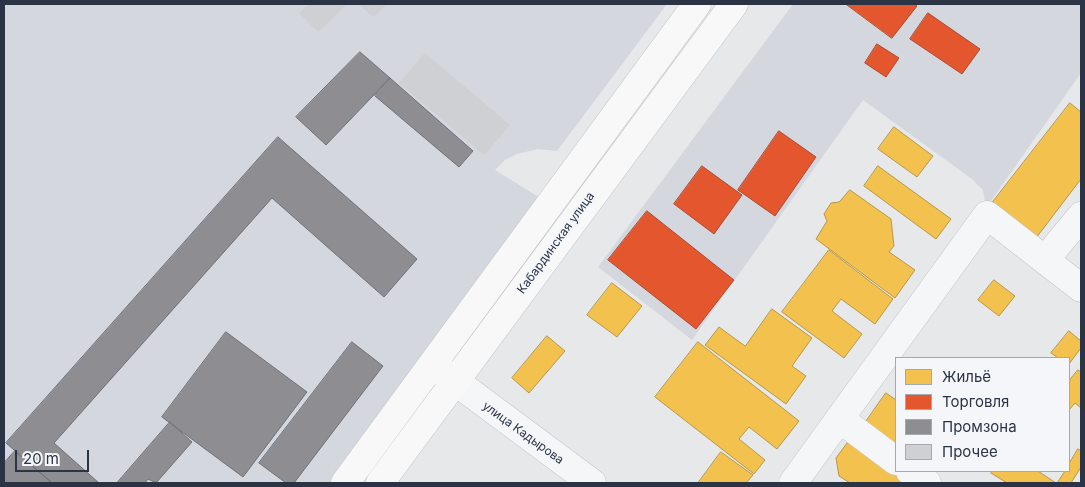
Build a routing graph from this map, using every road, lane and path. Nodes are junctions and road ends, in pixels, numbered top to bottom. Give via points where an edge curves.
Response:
1 (697, 4) edge
2 (734, 4) edge
3 (1081, 216) edge
4 (1045, 260) junction
5 (1081, 288) edge
6 (432, 364) junction
7 (455, 380) junction
8 (840, 419) junction
9 (895, 459) edge
10 (911, 472) edge
11 (345, 483) edge
12 (380, 483) edge
13 (592, 483) edge
14 (793, 483) edge
15 (927, 483) edge

1 - 6 main road
2 - 7 main road, Кабардинская улица
3 - 4 street
4 - 5 street
4 - 8 street via 987,215
6 - 7 street, улица Кадырова
6 - 11 main road
7 - 12 main road, Кабардинская улица
7 - 13 street, улица Кадырова via 476,399
8 - 9 street
8 - 14 street
10 - 15 street

